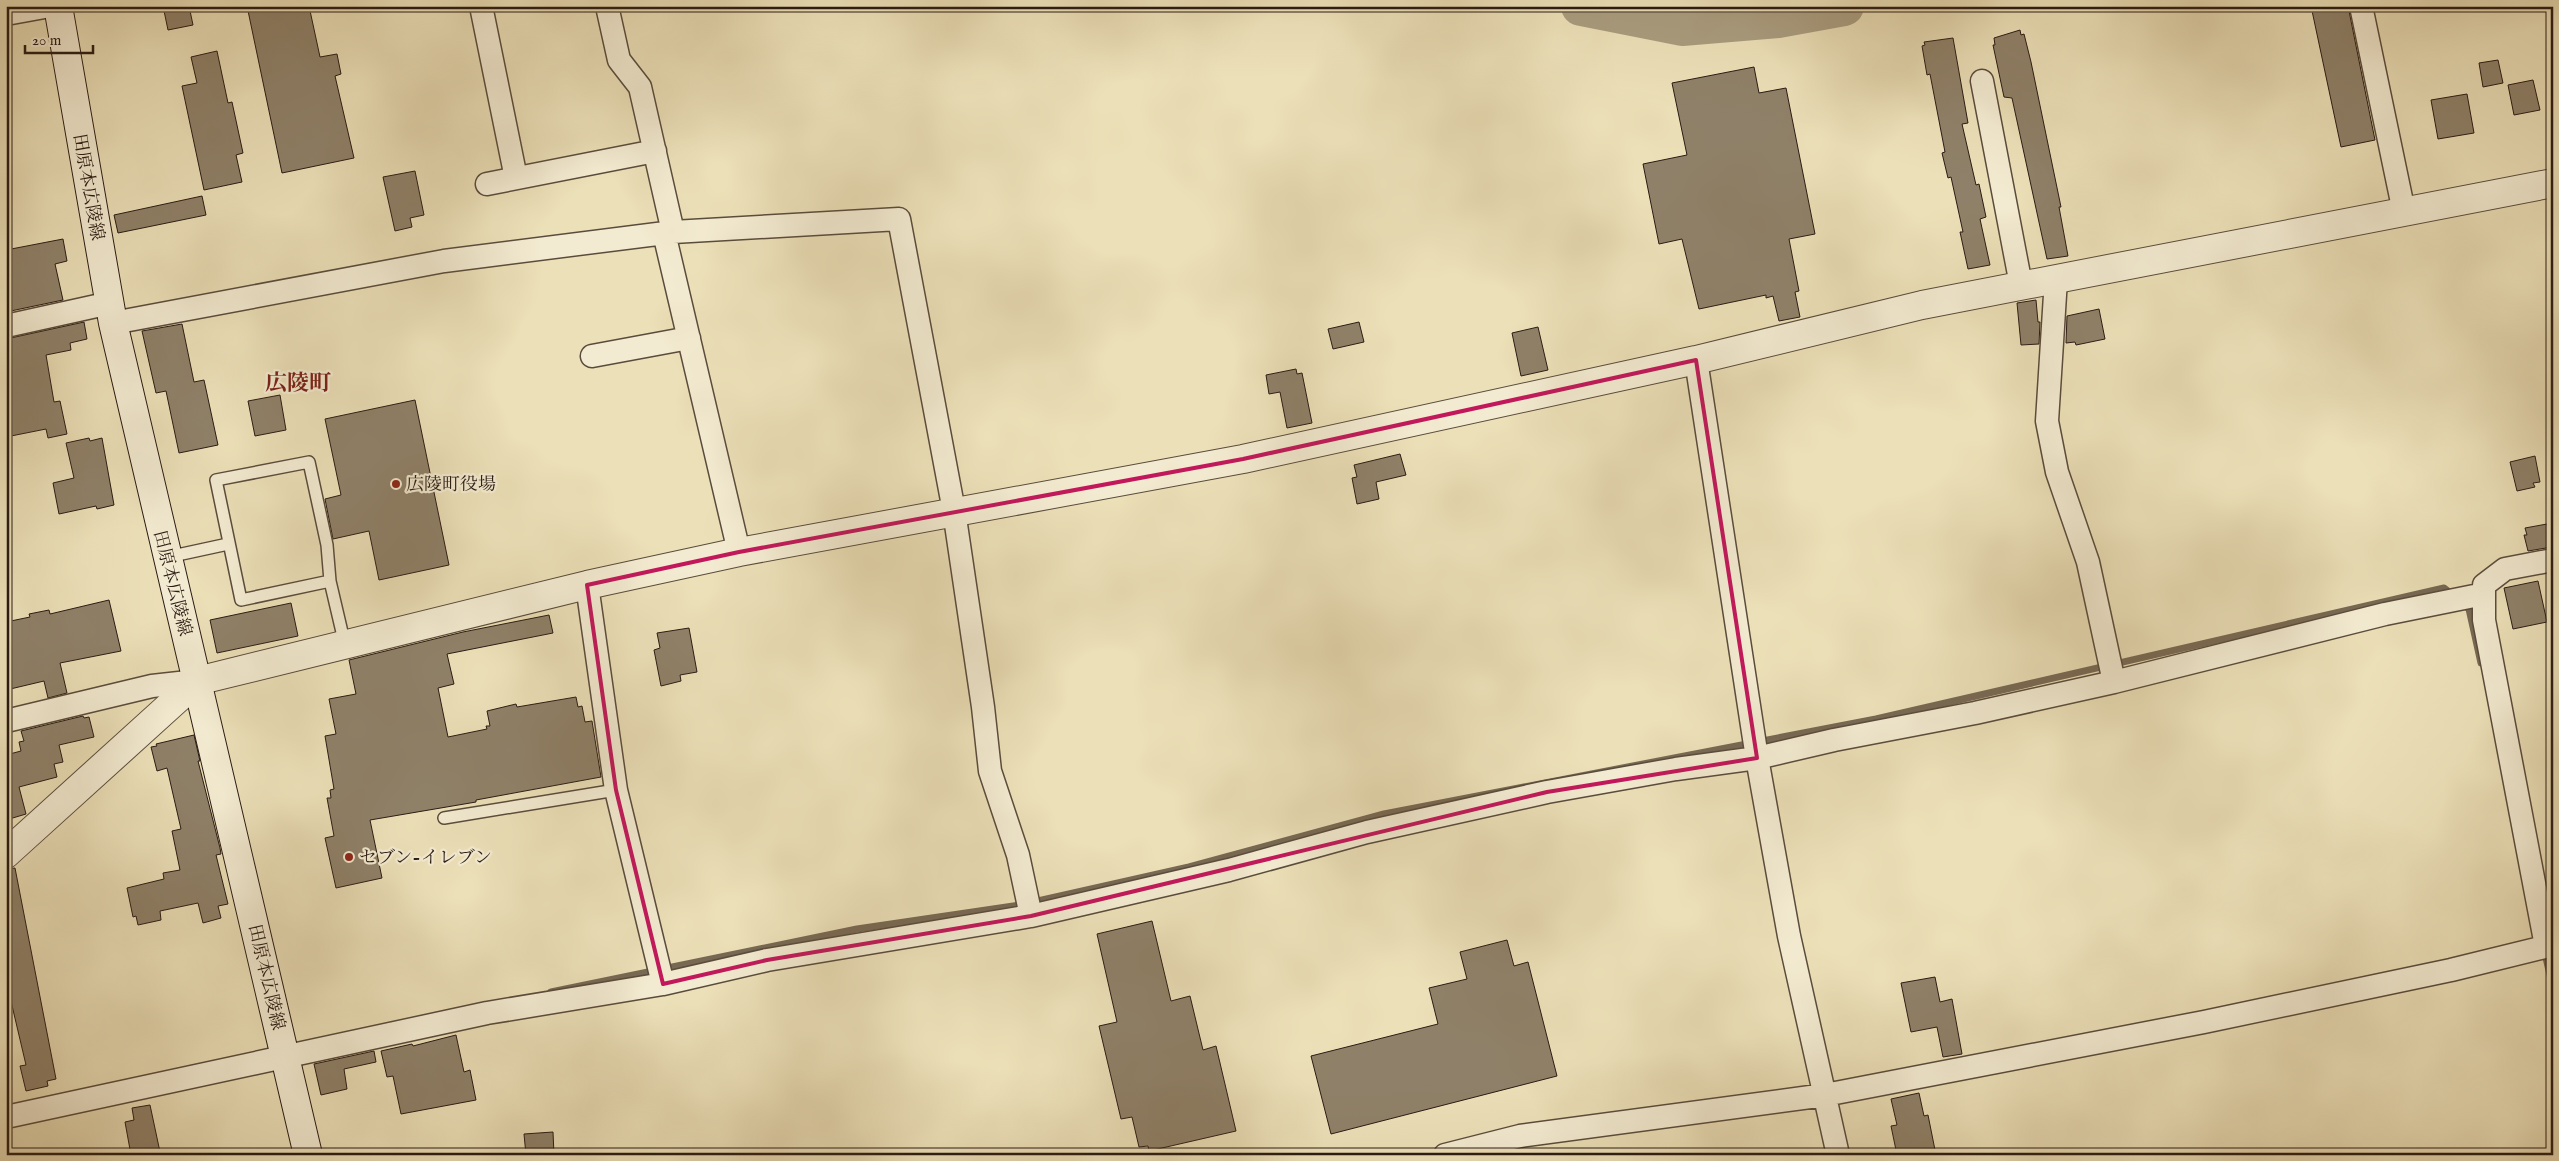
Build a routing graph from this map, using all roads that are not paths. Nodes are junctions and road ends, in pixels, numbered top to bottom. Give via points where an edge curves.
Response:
1 (50, 6) edge
2 (58, 6) edge
3 (481, 6) edge
4 (607, 6) edge
5 (2361, 6) edge
6 (6, 14) edge
7 (1982, 81) dead end
8 (655, 150) junction
9 (516, 178) junction
10 (2553, 182) edge
11 (488, 184) dead end
12 (2404, 212) junction
13 (668, 233) junction
14 (2056, 279) junction
15 (2021, 285) junction
16 (111, 313) junction
17 (6, 326) edge
18 (689, 338) junction
19 (592, 356) dead end
20 (1696, 360) junction
21 (954, 511) junction
22 (228, 544) junction
23 (739, 552) junction
24 (167, 558) junction
25 (2553, 560) edge
26 (330, 581) junction
27 (588, 585) junction
28 (2484, 594) junction
29 (345, 645) junction
30 (197, 681) junction
31 (2114, 682) junction
32 (6, 721) edge
33 (1758, 758) junction
34 (616, 790) junction
35 (444, 818) dead end
36 (6, 854) edge
37 (1031, 916) junction
38 (2542, 947) edge
39 (664, 984) junction
40 (286, 1057) junction
41 (1824, 1095) junction
42 (6, 1117) edge
43 (308, 1155) edge
44 (1445, 1155) edge
45 (1838, 1155) edge

1 - 6 street
2 - 16 street, 田原本広陵線
3 - 9 street
4 - 8 street via 619,60 640,87
5 - 12 street
7 - 15 street
8 - 9 street
8 - 13 street
9 - 11 street
10 - 12 street
12 - 14 street
13 - 16 street via 444,261
13 - 18 street
13 - 21 street via 899,220
14 - 15 street
14 - 31 street via 2047,421 2057,472 2088,562
15 - 20 street via 1922,305
16 - 17 street
16 - 24 street, 田原本広陵線
18 - 19 street
18 - 23 street
20 - 21 street via 1243,458
20 - 33 street
21 - 23 street
21 - 37 street via 990,772 1018,855
22 - 24 lane
22 - 26 lane via 241,600
22 - 26 lane via 216,480 309,462 327,545
23 - 27 street
24 - 30 street, 田原本広陵線
25 - 28 street via 2505,569 2484,585
26 - 29 lane
27 - 29 street
27 - 34 street
28 - 31 street via 2255,645
28 - 38 street via 2484,620
29 - 30 street
30 - 32 street via 152,686
30 - 36 street
30 - 40 street, 田原本広陵線
31 - 33 street
33 - 37 street via 1676,768 1538,794 1366,832 1229,870
33 - 41 street via 1790,936
34 - 35 lane
34 - 39 street
37 - 39 street via 767,960
38 - 41 street via 2451,970 2232,1016
39 - 40 street via 487,1013
40 - 42 street
40 - 43 street, 田原本広陵線
41 - 44 street via 1520,1136
41 - 45 street

